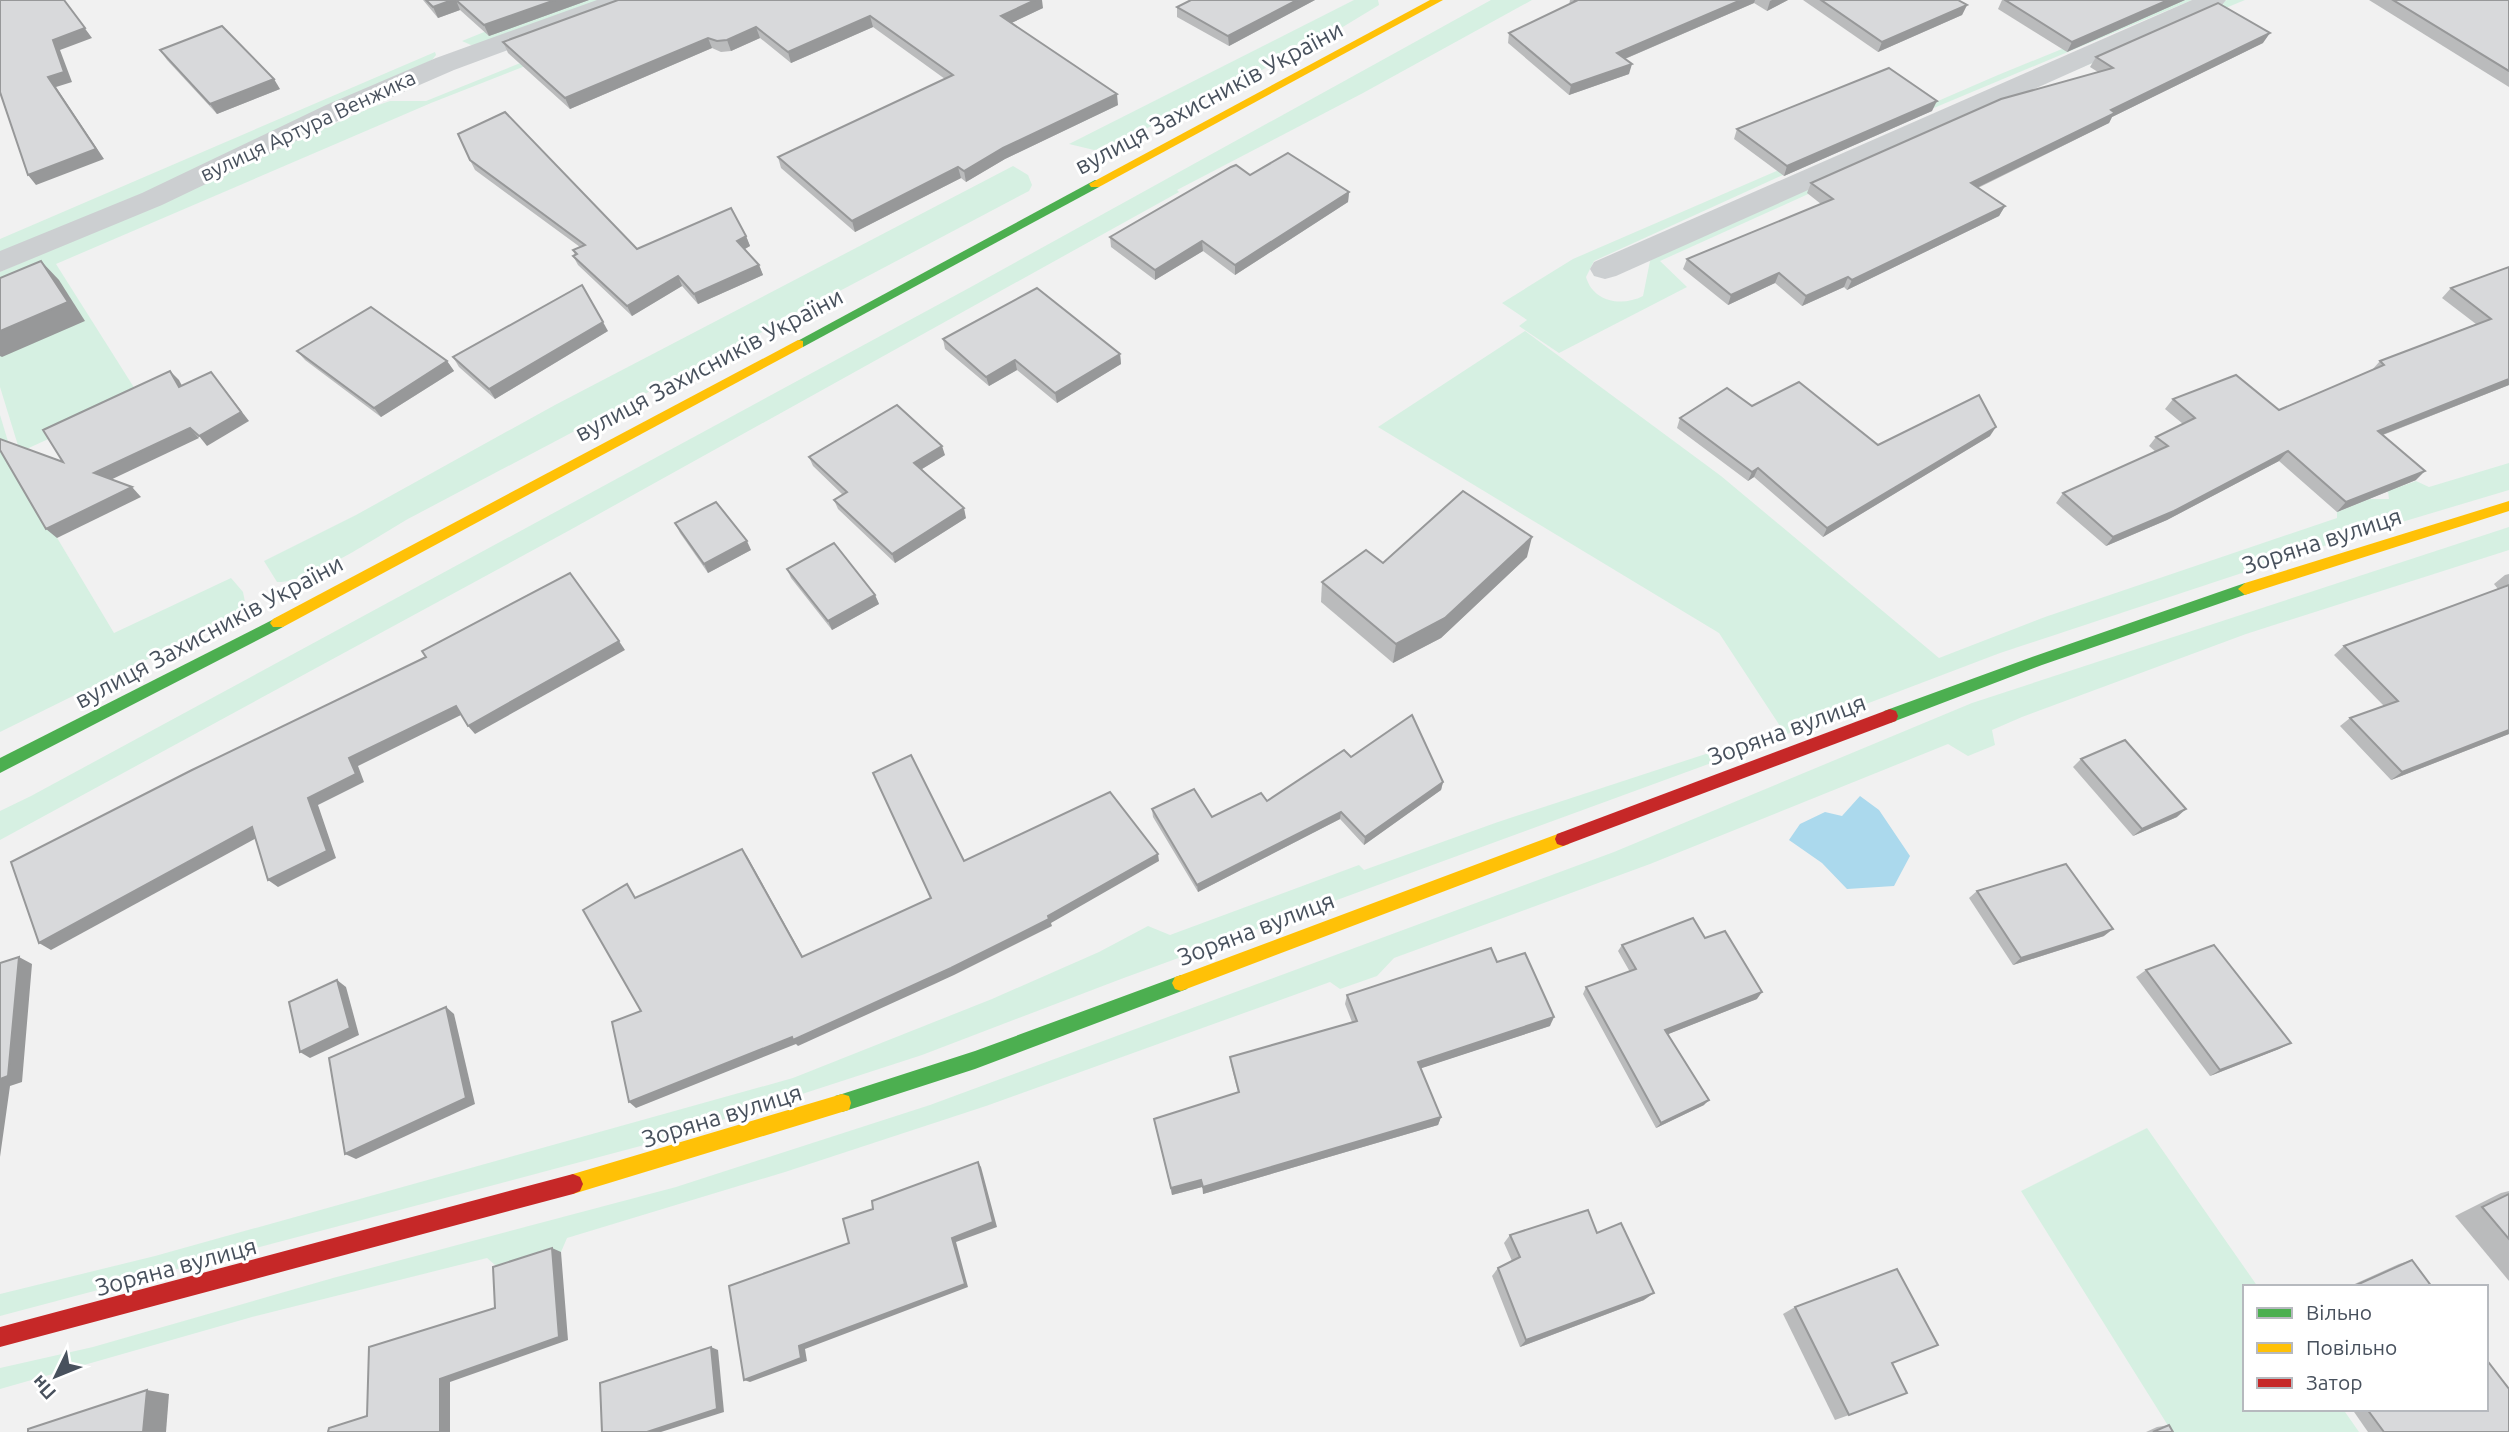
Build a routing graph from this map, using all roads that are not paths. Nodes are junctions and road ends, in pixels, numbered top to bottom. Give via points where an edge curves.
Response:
1 (621, 0) edge
2 (1438, 0) edge
3 (2213, 0) edge
4 (0, 262) edge
5 (1605, 269) dead end
6 (2509, 506) edge
7 (0, 766) edge
8 (0, 1337) edge

1 - 4 street, вулиця Артура Венжика via 445,64 152,199
2 - 7 street, вулиця Захисників України via 276,623
3 - 5 street
6 - 8 street, Зоряна вулиця via 2037,661 975,1060 762,1129 538,1194

